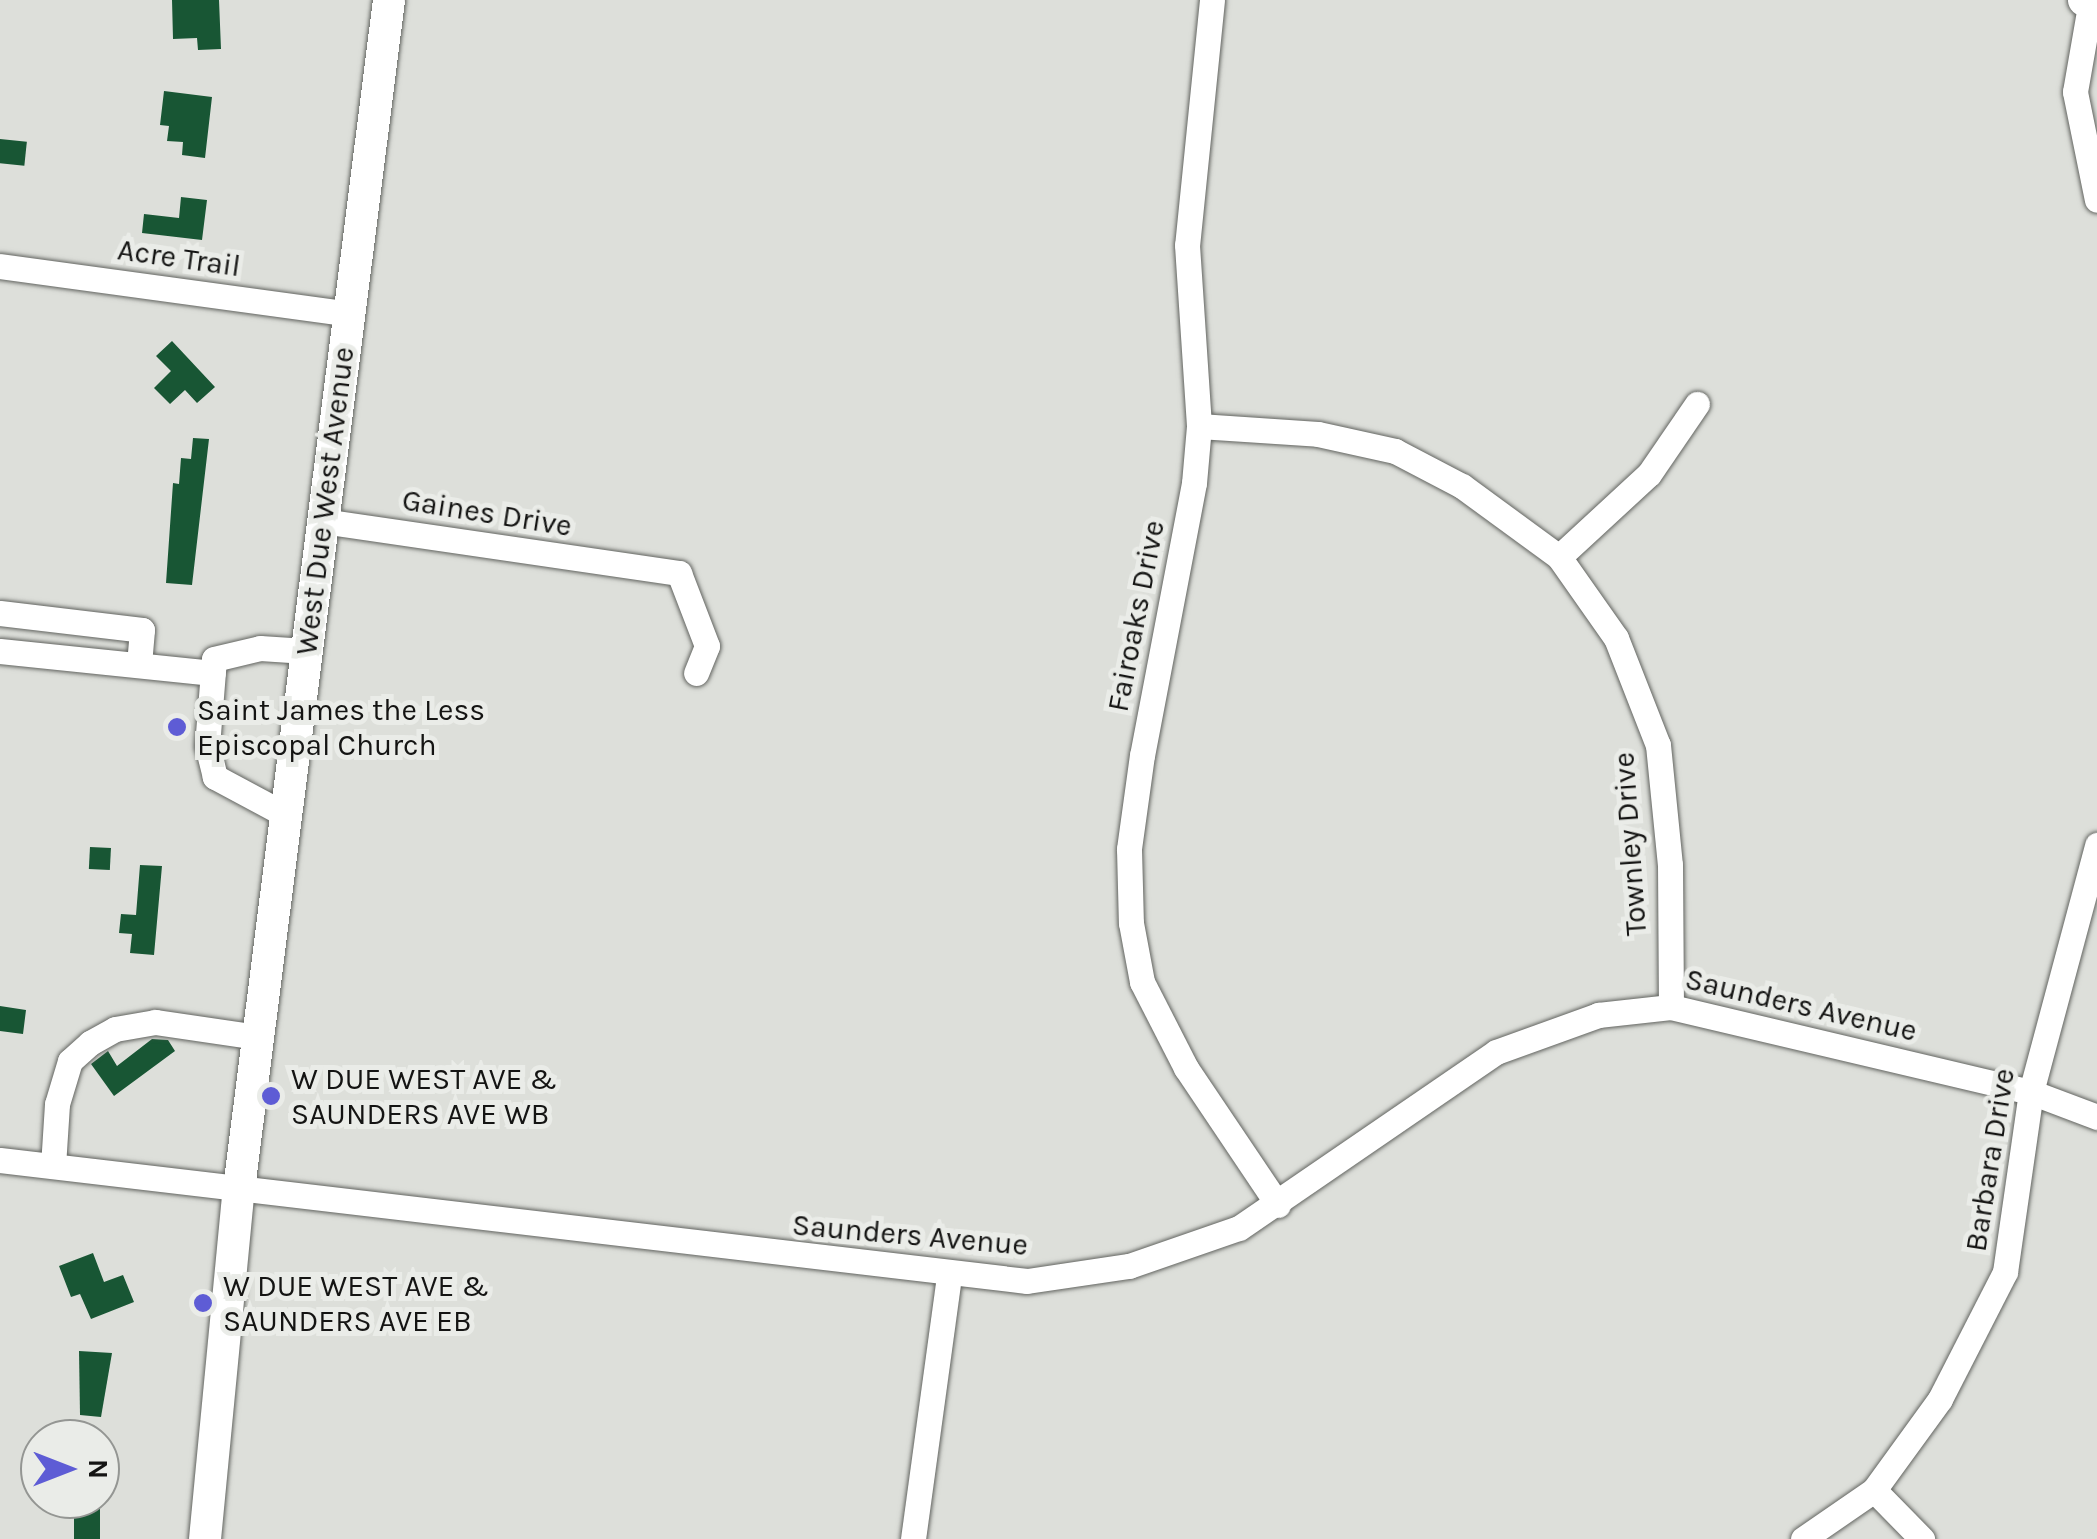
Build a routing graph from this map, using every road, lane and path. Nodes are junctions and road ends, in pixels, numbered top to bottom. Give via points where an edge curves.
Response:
1 (389, 0) edge
2 (1212, 0) edge
3 (2091, 1) edge
4 (2097, 200) edge
5 (0, 266) edge
6 (349, 314) junction
7 (1697, 404) dead end
8 (1198, 426) junction
9 (322, 521) junction
10 (1559, 556) junction
11 (0, 612) edge
12 (0, 651) edge
13 (306, 651) junction
14 (139, 665) junction
15 (213, 674) junction
16 (696, 674) dead end
17 (286, 815) junction
18 (2097, 845) edge
19 (1671, 1007) junction
20 (258, 1037) junction
21 (2031, 1092) junction
22 (2097, 1116) edge
23 (0, 1160) edge
24 (52, 1166) junction
25 (239, 1189) junction
26 (1278, 1205) junction
27 (949, 1276) junction
28 (1874, 1490) junction
29 (205, 1539) edge
30 (913, 1539) edge
31 (1803, 1539) edge
32 (1922, 1539) edge

1 - 6 main road, West Due West Avenue
2 - 8 street, Fairoaks Drive via 1187,245
3 - 4 street via 2075,92
5 - 6 street, Acre Trail
6 - 9 main road, West Due West Avenue
7 - 10 street via 1649,474
8 - 10 street, Townley Drive via 1318,434 1395,451 1462,486
8 - 26 street, Fairoaks Drive via 1194,483 1129,849 1131,923 1142,982 1179,1054
9 - 13 main road, West Due West Avenue
9 - 16 street, Gaines Drive via 670,570 685,580 707,646
10 - 19 street, Townley Drive via 1616,638 1658,745 1670,865
11 - 14 street via 142,630
12 - 14 street
13 - 15 street via 260,648 214,659
13 - 17 main road, West Due West Avenue
14 - 15 street
15 - 17 street via 207,746 215,777
17 - 20 main road, West Due West Avenue
18 - 21 street, Barbara Drive
19 - 21 street, Saunders Avenue
19 - 26 street, Saunders Avenue via 1598,1015 1496,1052
20 - 24 street via 155,1022 115,1029 90,1044 70,1061 57,1104
20 - 25 main road, West Due West Avenue
21 - 22 street, Saunders Avenue
21 - 28 street, Barbara Drive via 2005,1272 1940,1399
23 - 24 street, Saunders Avenue
24 - 25 street, Saunders Avenue
25 - 27 street, Saunders Avenue
25 - 29 main road, West Due West Avenue
26 - 27 street, Saunders Avenue via 1195,1248 1129,1266 1026,1281
27 - 30 street
28 - 31 street, Barbara Drive
28 - 32 street

